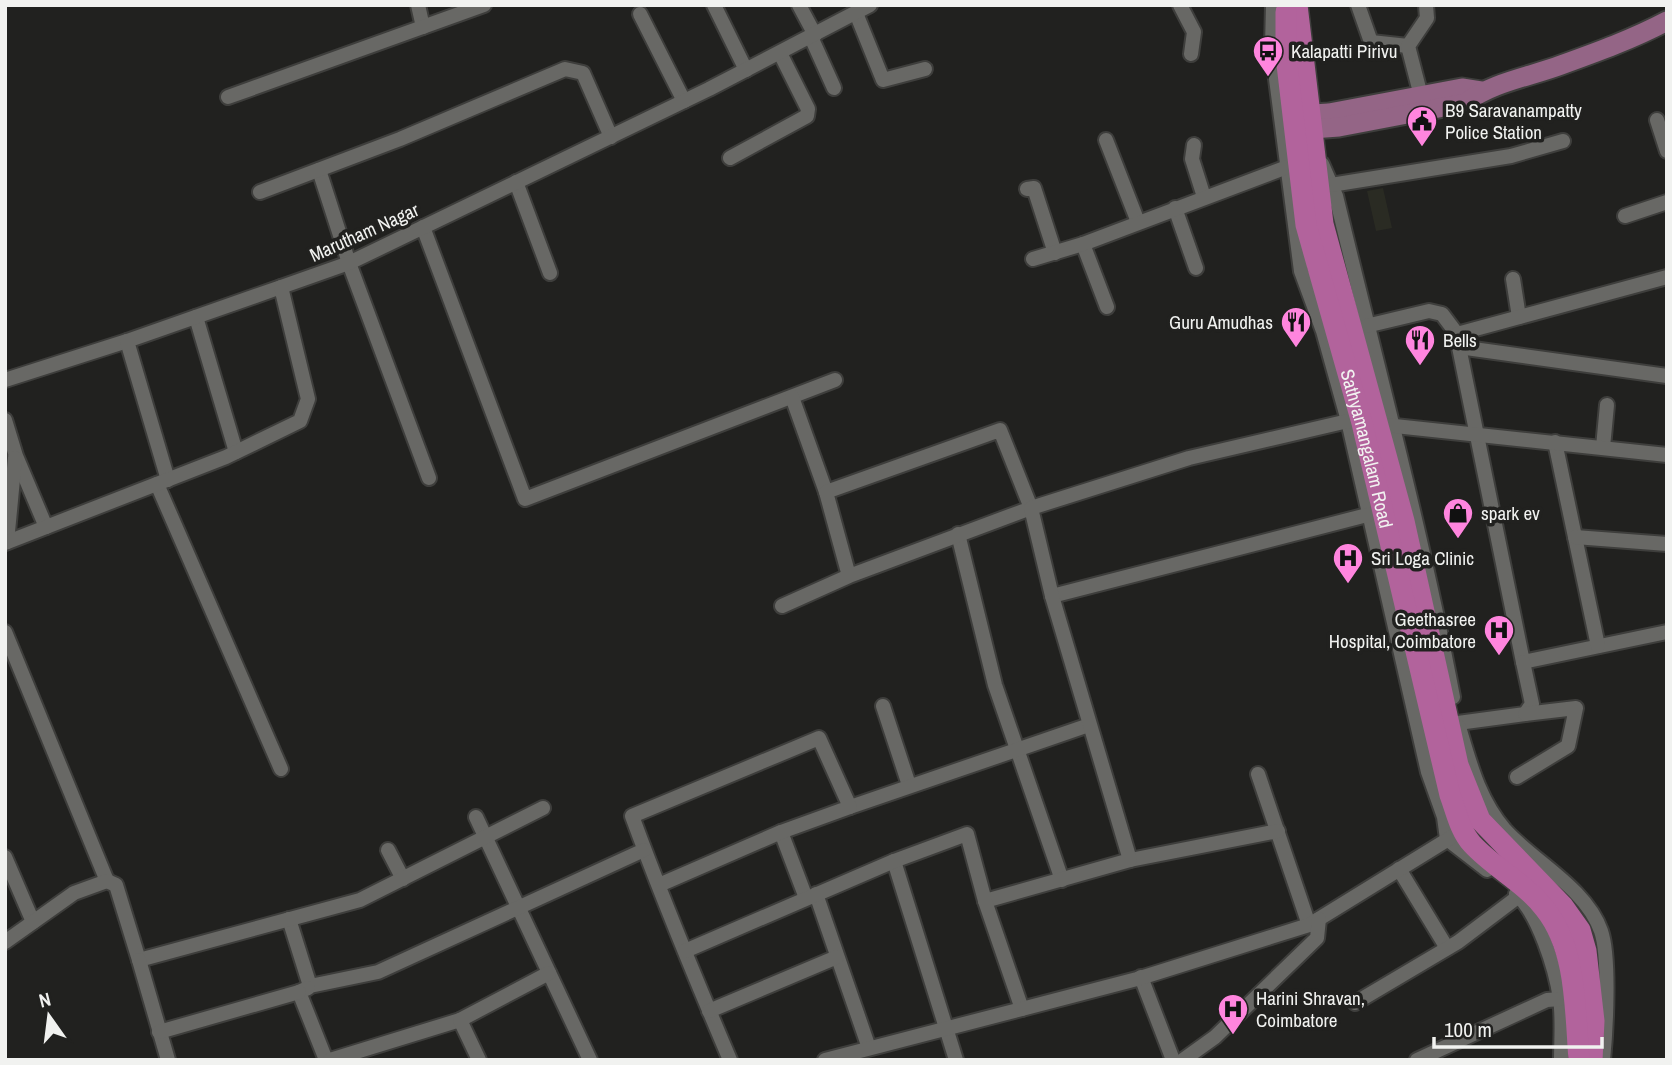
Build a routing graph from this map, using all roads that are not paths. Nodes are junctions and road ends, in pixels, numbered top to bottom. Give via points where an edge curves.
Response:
1 (418, 5) edge
2 (484, 5) edge
3 (714, 5) edge
4 (799, 5) edge
5 (870, 5) edge
6 (1180, 5) edge
7 (1273, 5) edge
8 (1286, 5) edge
9 (1297, 5) edge
10 (1358, 5) edge
11 (1426, 5) edge
12 (856, 13) junction
13 (640, 14) dead end
14 (1667, 21) edge
15 (423, 27) junction
16 (813, 36) junction
17 (1408, 46) junction
18 (780, 53) junction
19 (1191, 54) dead end
20 (925, 69) dead end
21 (746, 70) junction
22 (834, 88) dead end
23 (1481, 91) junction
24 (1421, 96) junction
25 (228, 97) dead end
26 (684, 101) junction
27 (1657, 120) dead end
28 (1304, 127) junction
29 (611, 137) junction
30 (1106, 140) dead end
31 (1563, 141) dead end
32 (1194, 145) dead end
33 (1667, 151) edge
34 (730, 158) dead end
35 (1287, 166) junction
36 (319, 170) junction
37 (516, 182) junction
38 (1331, 185) junction
39 (1027, 189) dead end
40 (260, 192) dead end
41 (1204, 197) junction
42 (1667, 202) edge
43 (1175, 208) junction
44 (1625, 216) dead end
45 (1138, 222) junction
46 (423, 227) junction
47 (1083, 244) junction
48 (1055, 253) junction
49 (1032, 259) dead end
50 (349, 263) junction
51 (1196, 268) dead end
52 (550, 273) dead end
53 (1667, 276) edge
54 (1513, 279) dead end
55 (281, 287) junction
56 (1107, 307) dead end
57 (196, 317) junction
58 (1519, 317) junction
59 (1366, 326) junction
60 (127, 341) junction
61 (1458, 341) junction
62 (1667, 376) edge
63 (5, 380) edge
64 (835, 380) dead end
65 (792, 397) junction
66 (1607, 405) dead end
67 (5, 421) edge
68 (1370, 424) junction
69 (1475, 434) junction
70 (1555, 442) junction
71 (1603, 447) junction
72 (236, 452) junction
73 (1667, 455) edge
74 (16, 456) junction
75 (429, 478) dead end
76 (162, 482) junction
77 (826, 492) junction
78 (1031, 508) junction
79 (1371, 514) junction
80 (46, 527) junction
81 (958, 534) junction
82 (1575, 537) junction
83 (6, 542) edge
84 (1667, 544) edge
85 (849, 576) junction
86 (1052, 596) junction
87 (782, 606) dead end
88 (5, 632) edge
89 (1667, 632) edge
90 (1598, 646) junction
91 (1523, 662) junction
92 (884, 706) dead end
93 (1525, 714) junction
94 (1458, 723) junction
95 (1089, 725) junction
96 (1016, 749) junction
97 (281, 769) dead end
98 (1258, 774) dead end
99 (1517, 777) dead end
100 (909, 785) junction
101 (850, 807) junction
102 (543, 808) dead end
103 (476, 817) dead end
104 (1464, 830) junction
105 (1278, 831) junction
106 (781, 832) junction
107 (485, 836) junction
108 (388, 850) dead end
109 (644, 850) junction
110 (5, 857) edge
111 (1130, 860) junction
112 (894, 861) junction
113 (1399, 869) junction
114 (403, 879) junction
115 (1062, 880) junction
116 (107, 881) junction
117 (659, 885) junction
118 (811, 896) junction
119 (1518, 896) junction
120 (985, 901) junction
121 (519, 907) junction
122 (289, 919) junction
123 (33, 922) junction
124 (1314, 922) junction
125 (5, 943) edge
126 (1447, 948) junction
127 (685, 950) junction
128 (837, 957) junction
129 (139, 960) junction
130 (550, 974) junction
131 (1141, 977) junction
132 (305, 989) junction
133 (1560, 999) junction
134 (1354, 1003) dead end
135 (1022, 1009) junction
136 (709, 1011) junction
137 (460, 1020) junction
138 (946, 1028) junction
139 (159, 1032) junction
140 (869, 1048) junction
141 (168, 1060) edge
142 (328, 1060) edge
143 (479, 1060) edge
144 (590, 1060) edge
145 (730, 1060) edge
146 (825, 1060) edge
147 (956, 1060) edge
148 (1173, 1060) edge
149 (1183, 1060) edge
150 (1417, 1060) edge
151 (1561, 1060) edge
152 (1579, 1060) edge
153 (1591, 1060) edge
154 (1603, 1060) edge

1 - 15 street
2 - 15 street
3 - 21 street
4 - 16 street
5 - 12 street, Marutham Nagar
6 - 19 street via 1194,32
7 - 35 street via 1272,48
8 - 28 highway, Sathyamangalam Road
9 - 28 highway
10 - 17 street via 1371,41
11 - 17 street via 1427,18
12 - 16 street, Marutham Nagar
12 - 20 street via 883,80
13 - 26 street
14 - 23 main road via 1560,66
15 - 25 street
16 - 18 street, Marutham Nagar
16 - 22 street
17 - 24 street
18 - 21 street, Marutham Nagar
18 - 34 street via 807,116
21 - 26 street, Marutham Nagar
23 - 24 main road via 1462,88
23 - 28 main road via 1465,103
24 - 28 main road
26 - 29 street, Marutham Nagar
27 - 33 street
28 - 38 street
28 - 68 highway, Sathyamangalam Road via 1306,225
29 - 36 street via 583,74 565,69
29 - 37 street, Marutham Nagar
30 - 45 street
31 - 38 street via 1511,156
32 - 41 street via 1192,159
35 - 41 street
35 - 68 street via 1301,271 1323,331
36 - 40 street
36 - 50 street
37 - 46 street, Marutham Nagar
37 - 52 street
38 - 59 street
39 - 48 street via 1034,188
41 - 43 street
42 - 44 street
43 - 45 street
43 - 51 street
45 - 47 street
46 - 50 street, Marutham Nagar
46 - 65 street via 525,499
47 - 48 street
47 - 56 street
48 - 49 street
50 - 55 street, Marutham Nagar
50 - 75 street
53 - 58 street
54 - 58 street
55 - 57 street, Marutham Nagar
55 - 72 street via 308,400 300,421
57 - 60 street, Marutham Nagar
57 - 72 street
58 - 61 street
59 - 61 street via 1429,311 1442,314
59 - 68 street
60 - 63 street, Marutham Nagar
60 - 76 street
61 - 62 street
61 - 69 street
64 - 65 street
65 - 77 street
66 - 71 street
67 - 74 street
68 - 69 street
68 - 78 street via 1189,458
68 - 79 street
68 - 94 street via 1418,522
68 - 104 highway, Sathyamangalam Road via 1450,795
69 - 70 street
69 - 91 street
70 - 71 street
70 - 82 street
71 - 73 street
72 - 76 street
74 - 80 street
74 - 83 street
76 - 80 street
76 - 97 street
77 - 78 street via 1000,430
77 - 85 street
78 - 81 street
78 - 86 street
79 - 86 street
79 - 104 street via 1428,772 1444,817
80 - 83 street
81 - 85 street
81 - 96 street via 995,685
82 - 84 street
82 - 90 street
85 - 87 street
86 - 95 street
88 - 116 street
89 - 90 street
90 - 91 street
91 - 93 street via 1532,704
92 - 100 street
93 - 94 street
93 - 99 street via 1576,708 1568,746
94 - 154 street via 1479,789 1494,815 1527,852 1579,897 1601,932
95 - 96 street
95 - 111 street
96 - 100 street
96 - 115 street
98 - 105 street
100 - 101 street
101 - 106 street
101 - 109 street via 819,738 632,816
102 - 107 street
103 - 107 street
104 - 113 street
104 - 119 street
104 - 152 highway, Sathyamangalam Road via 1471,842 1538,901 1558,933 1574,991
104 - 153 highway via 1563,906 1580,930 1594,1021
105 - 111 street
105 - 124 street
106 - 117 street
106 - 118 street
107 - 114 street
107 - 121 street
108 - 114 street
109 - 117 street
109 - 121 street
110 - 123 street
111 - 115 street
112 - 118 street
112 - 120 street via 967,834
112 - 138 street
113 - 124 street
113 - 126 street
114 - 122 street via 360,900
115 - 120 street
116 - 123 street via 74,893
116 - 129 street via 117,885
117 - 127 street
118 - 127 street
118 - 128 street
119 - 126 street
119 - 133 street via 1528,903
120 - 135 street
121 - 130 street
121 - 132 street via 378,972
122 - 129 street
122 - 132 street
123 - 125 street
124 - 131 street
124 - 149 street via 1317,938 1214,1037
126 - 134 street
127 - 136 street
128 - 136 street
128 - 140 street
129 - 139 street
130 - 137 street
130 - 144 street
131 - 135 street
131 - 148 street
132 - 139 street
132 - 142 street
133 - 150 street via 1547,1000
133 - 151 street
135 - 138 street
136 - 145 street
137 - 142 street
137 - 143 street
138 - 140 street
138 - 147 street
139 - 141 street
140 - 146 street

